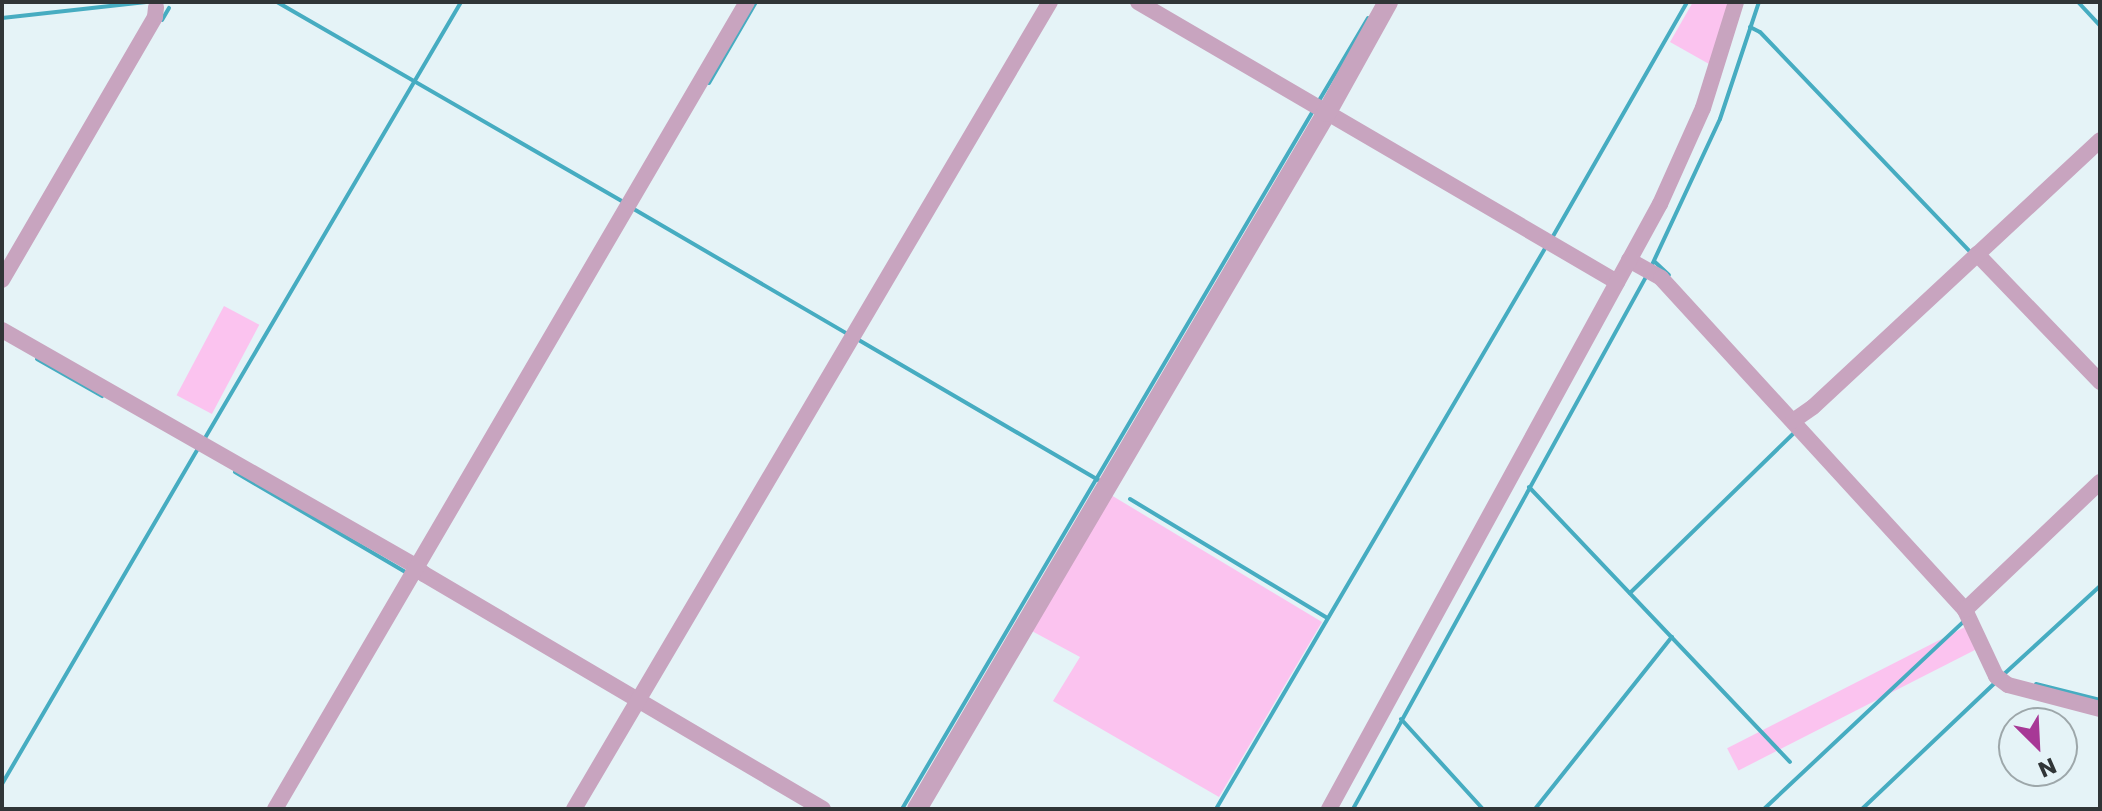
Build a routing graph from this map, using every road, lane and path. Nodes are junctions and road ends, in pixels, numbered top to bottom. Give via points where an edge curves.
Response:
1 (747, 2) edge
2 (1050, 2) edge
3 (1138, 2) edge
4 (1388, 2) edge
5 (1736, 2) edge
6 (156, 7) dead end
7 (1320, 108) junction
8 (2100, 140) edge
9 (1977, 256) junction
10 (1642, 266) junction
11 (2, 280) edge
12 (1617, 282) junction
13 (2, 330) edge
14 (2100, 382) edge
15 (1798, 422) junction
16 (2100, 482) edge
17 (412, 572) junction
18 (1968, 611) junction
19 (642, 702) junction
20 (2100, 709) edge
21 (275, 809) edge
22 (574, 809) edge
23 (823, 809) edge
24 (917, 809) edge
25 (1329, 809) edge

1 - 17 street
2 - 19 street
3 - 7 street
4 - 7 street
5 - 10 street via 1703,108 1666,191
6 - 11 street via 155,17
7 - 12 street
7 - 24 street
8 - 9 street
9 - 14 street
9 - 15 street
10 - 12 street
10 - 15 street
12 - 25 street
13 - 17 street
15 - 18 street
16 - 18 street
17 - 19 street via 424,574
17 - 21 street
18 - 20 street via 1999,679
19 - 22 street
19 - 23 street

